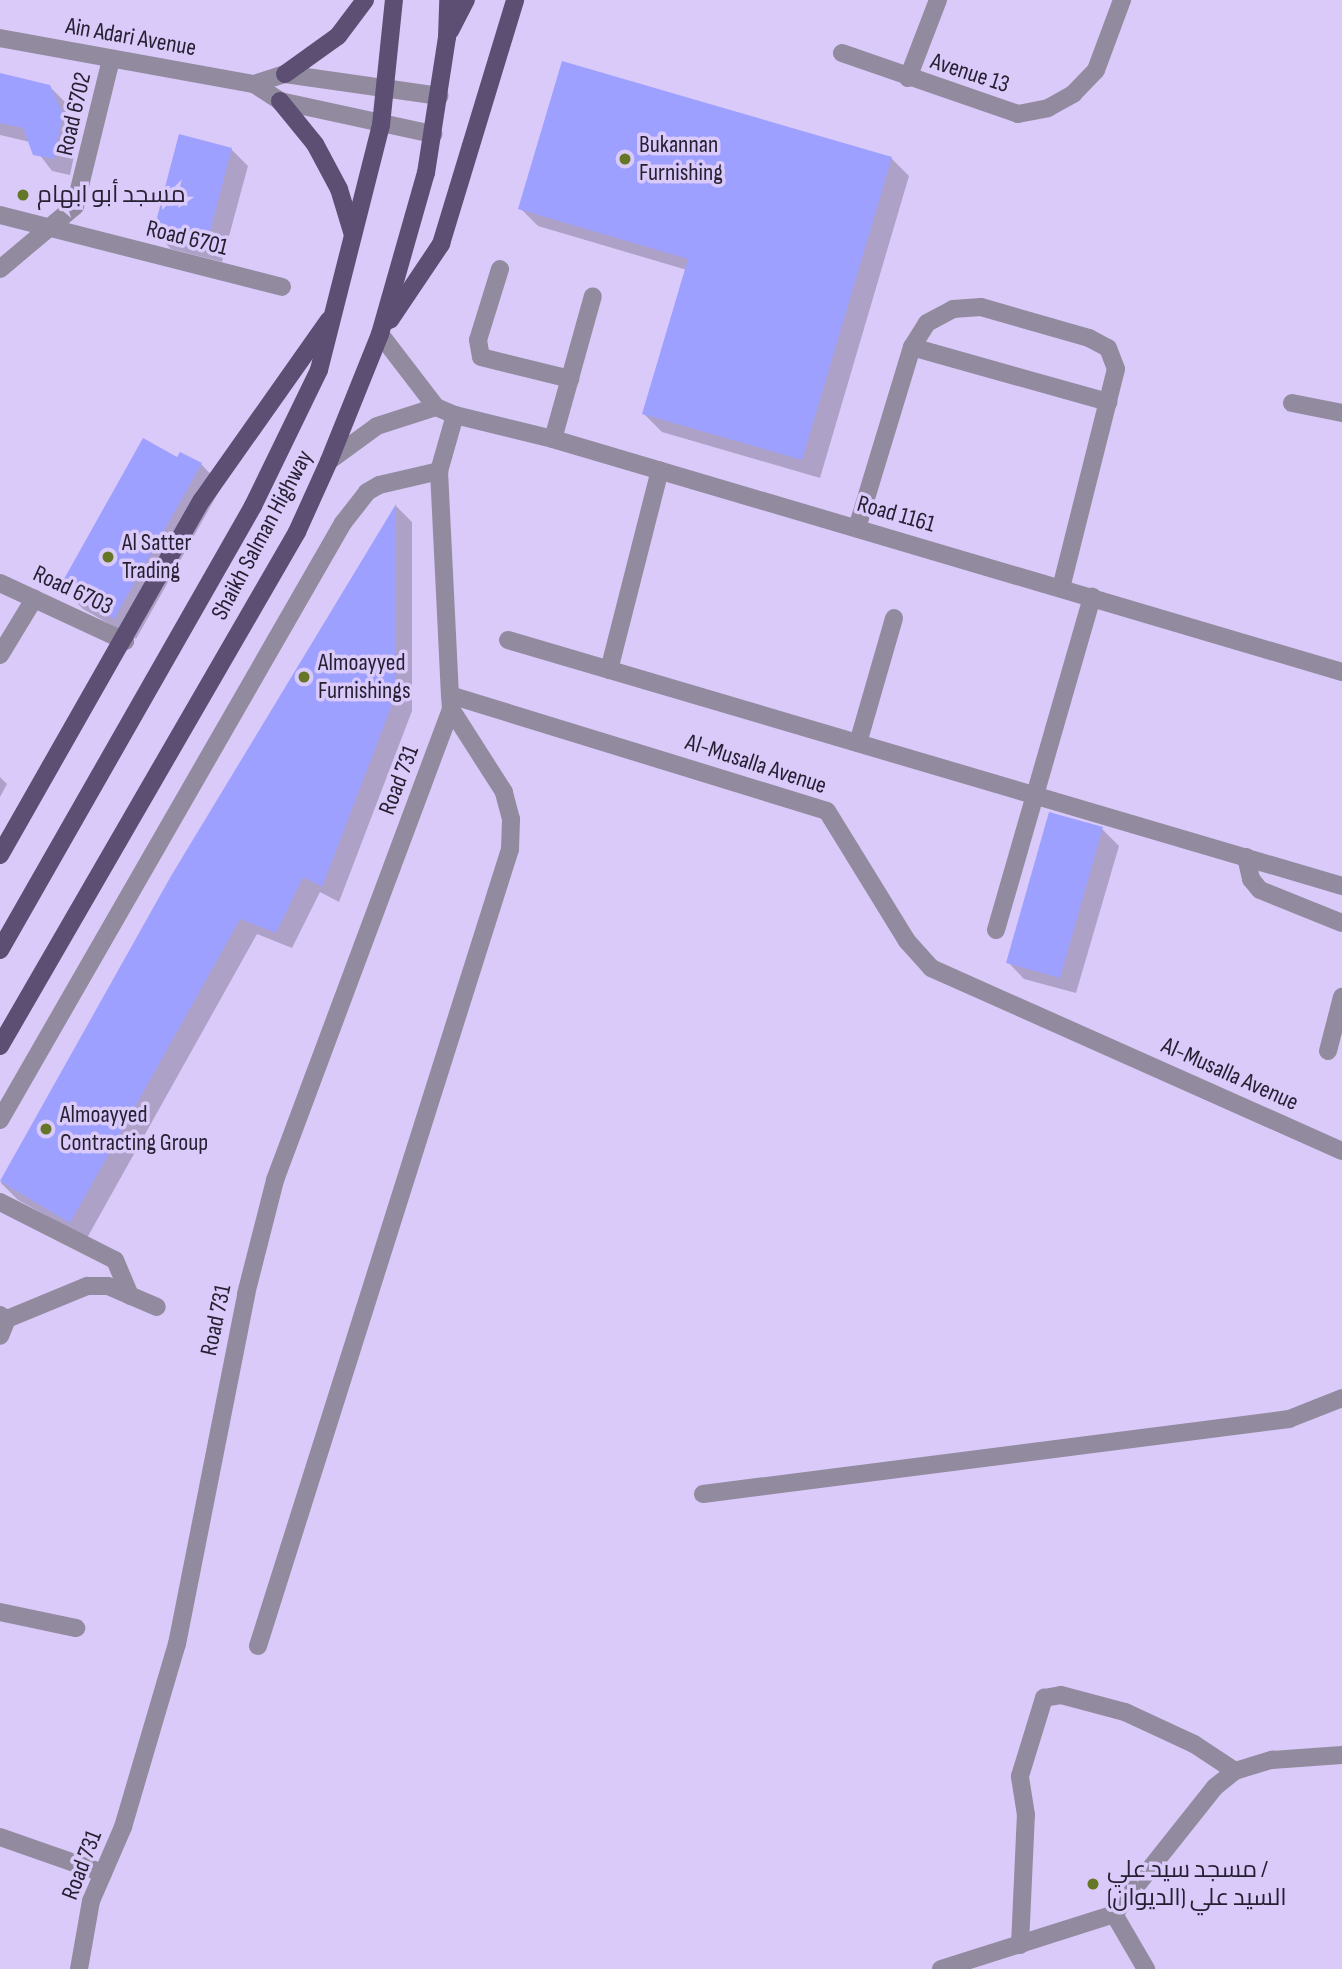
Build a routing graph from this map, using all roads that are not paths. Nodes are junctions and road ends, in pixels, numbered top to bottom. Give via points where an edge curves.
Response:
1 (365, 0) edge
2 (394, 0) edge
3 (448, 0) edge
4 (466, 0) edge
5 (515, 0) edge
6 (938, 0) edge
7 (1122, 0) edge
8 (447, 37) junction
9 (0, 38) edge
10 (842, 53) dead end
11 (111, 59) junction
12 (285, 74) junction
13 (908, 78) junction
14 (254, 83) junction
15 (386, 85) junction
16 (439, 96) junction
17 (280, 101) junction
18 (381, 125) junction
19 (433, 134) junction
20 (0, 215) edge
21 (48, 229) junction
22 (354, 238) junction
23 (0, 269) edge
24 (500, 269) dead end
25 (282, 287) dead end
26 (593, 296) dead end
27 (335, 311) junction
28 (380, 334) junction
29 (912, 347) junction
30 (570, 379) junction
31 (1108, 402) junction
32 (1293, 402) dead end
33 (436, 407) junction
34 (1342, 413) edge
35 (455, 415) junction
36 (553, 439) junction
37 (329, 461) junction
38 (660, 470) junction
39 (439, 471) junction
40 (857, 528) junction
41 (0, 583) edge
42 (1060, 588) junction
43 (1092, 597) junction
44 (34, 599) junction
45 (894, 618) dead end
46 (508, 640) dead end
47 (125, 641) junction
48 (0, 655) edge
49 (609, 670) junction
50 (1342, 672) edge
51 (451, 702) junction
52 (858, 743) junction
53 (1034, 795) junction
54 (0, 855) edge
55 (1246, 857) junction
56 (1342, 886) edge
57 (1342, 923) edge
58 (996, 930) dead end
59 (0, 950) edge
60 (1342, 997) edge
61 (0, 1046) edge
62 (1328, 1051) dead end
63 (0, 1120) edge
64 (1342, 1151) edge
65 (0, 1202) edge
66 (130, 1296) junction
67 (157, 1307) dead end
68 (4, 1317) edge
69 (0, 1336) edge
70 (1342, 1398) edge
71 (703, 1494) dead end
72 (0, 1612) edge
73 (76, 1628) dead end
74 (258, 1646) dead end
75 (1342, 1755) edge
76 (1235, 1771) junction
77 (0, 1837) edge
78 (103, 1873) junction
79 (1114, 1914) junction
80 (1020, 1945) junction
81 (79, 1969) edge
82 (941, 1969) edge
83 (1146, 1969) edge

1 - 12 main road via 330,43
2 - 15 main road, Shaikh Salman Highway
3 - 8 main road, Shaikh Salman Highway
4 - 8 main road
5 - 28 main road via 441,244
6 - 13 street, Avenue 13
7 - 13 street, Avenue 13 via 1096,70 1073,94 1048,108 1018,114
8 - 16 main road, Shaikh Salman Highway
9 - 11 street, Ain Adari Avenue
10 - 13 street, Avenue 13
11 - 14 street, Ain Adari Avenue
11 - 21 street, Road 6702 via 75,206
12 - 14 street, Ain Adari Avenue
12 - 15 street, Ain Adari Avenue
14 - 17 street, Ain Adari Avenue
15 - 16 street, Ain Adari Avenue
15 - 18 main road, Shaikh Salman Highway
16 - 19 main road, Shaikh Salman Highway
17 - 18 street, Ain Adari Avenue
17 - 22 main road via 315,144 339,189
18 - 19 street, Ain Adari Avenue
18 - 22 main road, Shaikh Salman Highway
19 - 28 main road, Shaikh Salman Highway
20 - 21 street, Road 6701
21 - 23 street, Road 6702
21 - 25 street, Road 6701
22 - 27 main road, Shaikh Salman Highway
24 - 30 street via 478,351 491,362
26 - 30 street
27 - 47 main road via 229,455
27 - 59 main road, Shaikh Salman Highway via 319,370 253,506
28 - 33 street, Road 1161
28 - 37 main road, Shaikh Salman Highway
29 - 31 street
29 - 31 street via 939,314 981,307 1100,342 1108,348 1116,369
29 - 40 street
30 - 36 street
31 - 42 street
32 - 34 street
33 - 35 street, Road 1161
33 - 37 street via 377,426
35 - 36 street, Road 1161
35 - 39 street
36 - 38 street, Road 1161
37 - 61 main road, Shaikh Salman Highway via 297,532
38 - 40 street, Road 1161
38 - 49 street
39 - 51 street
39 - 63 street via 379,485 349,514
40 - 42 street, Road 1161
41 - 44 street, Road 6703
42 - 43 street, Road 1161
43 - 50 street, Road 1161
43 - 53 street
44 - 47 street, Road 6703
44 - 48 street
45 - 52 street
46 - 49 street
47 - 54 main road
49 - 52 street
51 - 64 street, Al-Musalla Avenue via 827,811 907,940 931,968
51 - 74 street via 504,792 511,819 510,849
51 - 78 street, Road 731 via 275,1180 246,1294 177,1644 123,1826
52 - 53 street
53 - 55 street
53 - 58 street
55 - 56 street
55 - 57 street via 1251,879 1260,890
60 - 62 street
65 - 66 street via 115,1261
66 - 67 street
66 - 68 street via 108,1286 87,1286
68 - 69 street
70 - 71 street via 1289,1419
72 - 73 street
75 - 76 street via 1272,1760
76 - 79 street via 1215,1787
76 - 80 street via 1194,1744 1125,1712 1061,1695 1044,1698 1020,1776 1026,1815
77 - 78 street
78 - 81 street, Road 731 via 91,1901
79 - 80 street
79 - 83 street
80 - 82 street

